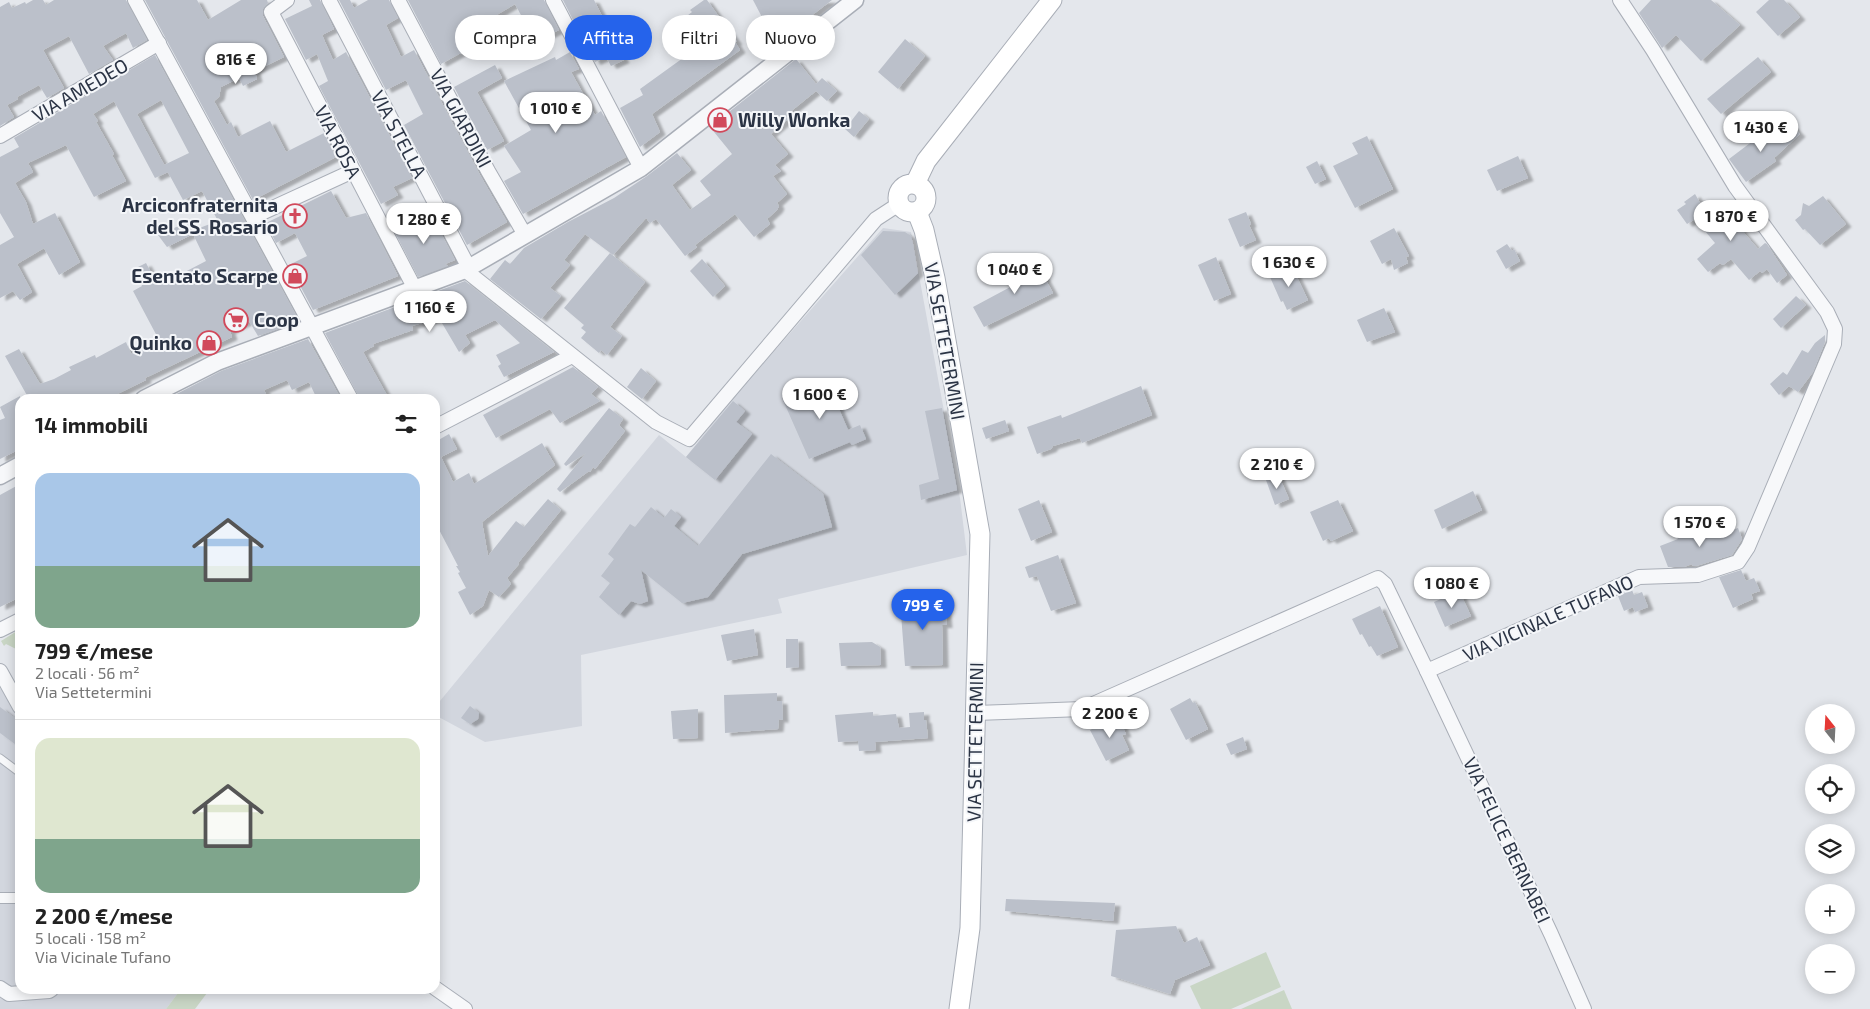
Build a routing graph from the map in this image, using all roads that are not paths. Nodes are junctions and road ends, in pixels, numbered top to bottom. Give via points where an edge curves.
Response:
1 (135, 0) edge
2 (288, 0) edge
3 (329, 0) edge
4 (398, 0) edge
5 (553, 0) edge
6 (855, 0) edge
7 (1052, 0) edge
8 (1620, 0) edge
9 (159, 43) junction
10 (0, 136) edge
11 (641, 168) junction
12 (353, 171) junction
13 (916, 184) junction
14 (899, 204) junction
15 (916, 212) junction
16 (253, 217) junction
17 (525, 235) junction
18 (467, 269) junction
19 (415, 289) junction
20 (313, 326) junction
21 (572, 356) junction
22 (154, 394) edge
23 (348, 394) edge
24 (440, 424) edge
25 (15, 468) edge
26 (0, 476) edge
27 (15, 622) edge
28 (0, 630) edge
29 (0, 671) edge
30 (1428, 671) junction
31 (15, 698) edge
32 (976, 713) junction
33 (0, 758) edge
34 (15, 769) edge
35 (0, 898) edge
36 (15, 898) edge
37 (0, 988) edge
38 (440, 992) edge
39 (15, 994) edge
40 (464, 1009) edge
41 (959, 1009) edge
42 (1584, 1009) edge

1 - 9 street
2 - 12 street, VIA ROSA via 271,12
3 - 18 street, VIA STELLA
4 - 17 street, VIA GIARDINI
5 - 11 street
6 - 11 street
7 - 13 main road via 926,161
8 - 30 street, VIA VICINALE TUFANO via 1735,186 1827,312 1835,329 1834,344 1748,548 1738,562 1698,575 1639,577
9 - 10 street, VIA AMEDEO
9 - 16 street
11 - 17 street
12 - 16 street
12 - 19 street, VIA ROSA
13 - 14 main road via 906,185 900,191
13 - 15 main road via 923,189 926,198 924,206
14 - 15 main road via 908,212
14 - 21 street via 876,219 689,438 656,422
15 - 32 main road, VIA SETTETERMINI via 924,230 935,278 980,534
16 - 20 street
17 - 18 street
18 - 19 street
18 - 21 street
19 - 20 street
20 - 22 street via 217,362
20 - 23 street
21 - 24 street
25 - 26 street
27 - 28 street
29 - 31 street
30 - 32 street via 1386,584 1378,578 1082,709
30 - 42 street, VIA FELICE BERNABEI
32 - 41 main road, VIA SETTETERMINI via 970,928
33 - 34 lane
35 - 36 street
37 - 39 street via 9,994
38 - 40 street

